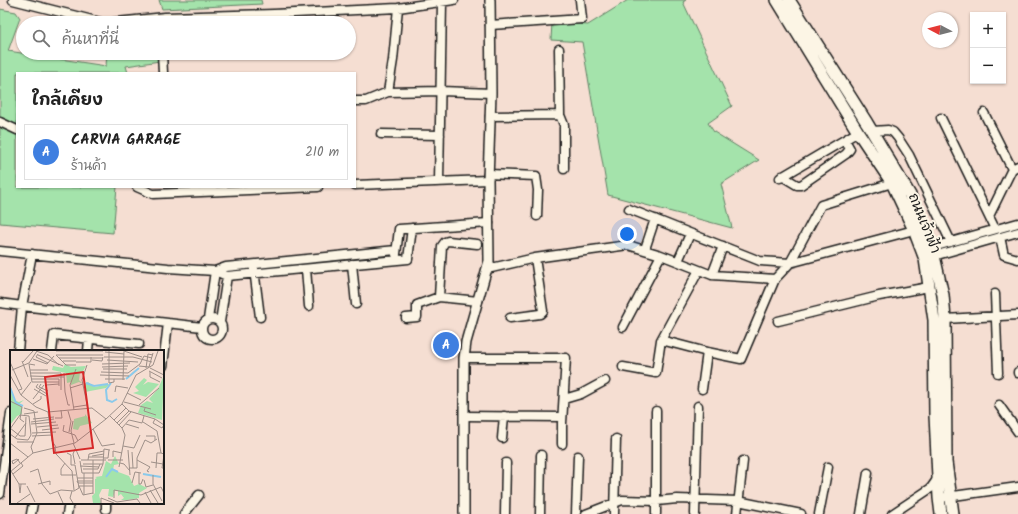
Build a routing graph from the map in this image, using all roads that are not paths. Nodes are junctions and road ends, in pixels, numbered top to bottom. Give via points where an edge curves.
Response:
1 (12, 0) edge
2 (454, 0) edge
3 (490, 0) edge
4 (580, 0) edge
5 (777, 0) edge
6 (790, 0) edge
7 (442, 2) junction
8 (398, 8) junction
9 (77, 16) edge
10 (238, 16) edge
11 (490, 25) junction
12 (559, 49) dead end
13 (162, 60) edge
14 (163, 72) edge
15 (442, 91) junction
16 (388, 92) junction
17 (491, 93) junction
18 (356, 101) edge
19 (984, 113) dead end
20 (490, 116) junction
21 (560, 116) junction
22 (941, 118) dead end
23 (0, 122) edge
24 (16, 130) edge
25 (872, 131) junction
26 (858, 132) junction
27 (381, 134) dead end
28 (440, 135) junction
29 (845, 140) junction
30 (1015, 168) edge
31 (564, 170) dead end
32 (488, 177) junction
33 (439, 182) junction
34 (892, 183) junction
35 (356, 185) edge
36 (139, 188) edge
37 (274, 188) edge
38 (186, 190) edge
39 (629, 209) dead end
40 (537, 216) dead end
41 (989, 216) junction
42 (655, 219) junction
43 (1018, 222) edge
44 (488, 223) junction
45 (412, 228) junction
46 (995, 229) junction
47 (914, 230) junction
48 (1018, 232) edge
49 (690, 234) junction
50 (1000, 238) junction
51 (951, 242) junction
52 (477, 244) dead end
53 (723, 246) junction
54 (645, 249) junction
55 (396, 250) junction
56 (0, 251) edge
57 (928, 253) junction
58 (32, 254) junction
59 (661, 255) junction
60 (535, 258) junction
61 (1018, 259) edge
62 (395, 260) junction
63 (678, 261) junction
64 (790, 263) junction
65 (352, 264) junction
66 (254, 265) junction
67 (306, 268) junction
68 (488, 269) junction
69 (699, 270) junction
70 (215, 271) junction
71 (255, 274) junction
72 (712, 275) junction
73 (227, 276) junction
74 (775, 279) junction
75 (929, 288) junction
76 (994, 294) dead end
77 (438, 297) junction
78 (478, 301) junction
79 (0, 302) edge
80 (356, 304) dead end
81 (22, 306) junction
82 (309, 306) dead end
83 (1018, 315) edge
84 (995, 316) junction
85 (260, 317) dead end
86 (406, 318) dead end
87 (510, 318) dead end
88 (208, 319) junction
89 (945, 319) junction
90 (778, 321) dead end
91 (220, 322) junction
92 (168, 323) junction
93 (202, 327) junction
94 (623, 327) dead end
95 (89, 339) junction
96 (661, 340) junction
97 (139, 344) dead end
98 (122, 347) edge
99 (18, 350) edge
100 (52, 350) edge
101 (88, 350) edge
102 (707, 352) junction
103 (164, 357) edge
104 (464, 358) junction
105 (623, 367) dead end
106 (998, 373) dead end
107 (605, 381) dead end
108 (702, 389) dead end
109 (564, 399) junction
110 (999, 405) dead end
111 (698, 406) dead end
112 (656, 411) dead end
113 (464, 416) junction
114 (504, 416) junction
115 (562, 417) junction
116 (10, 431) edge
117 (1018, 432) edge
118 (502, 438) dead end
119 (616, 439) dead end
120 (562, 444) dead end
121 (541, 455) dead end
122 (578, 456) dead end
123 (743, 461) dead end
124 (506, 462) dead end
125 (828, 467) dead end
126 (7, 470) edge
127 (868, 473) dead end
128 (938, 478) junction
129 (1018, 488) edge
130 (0, 494) edge
131 (199, 495) dead end
132 (945, 497) junction
133 (695, 501) junction
134 (738, 501) junction
135 (657, 502) junction
136 (614, 503) junction
137 (33, 504) edge
138 (69, 504) edge
139 (784, 512) edge
140 (31, 514) edge
141 (67, 514) edge
142 (184, 514) edge
143 (464, 514) edge
144 (505, 514) edge
145 (540, 514) edge
146 (576, 514) edge
147 (586, 514) edge
148 (614, 514) edge
149 (656, 514) edge
150 (695, 514) edge
151 (737, 514) edge
152 (800, 514) edge
153 (819, 514) edge
154 (861, 514) edge
155 (892, 514) edge
156 (942, 514) edge
157 (953, 514) edge

1 - 9 street
2 - 7 street
3 - 11 street
4 - 11 street via 582,19
5 - 26 main road, ถนนเจ้าฟ้า
6 - 25 main road, ถนนเจ้าฟ้า
7 - 8 street
7 - 15 street
8 - 10 street
8 - 16 street
11 - 17 street
12 - 21 street
13 - 14 street
15 - 16 street
15 - 17 street
15 - 28 street
16 - 18 street via 366,101
17 - 20 street
19 - 30 street
20 - 21 street
20 - 32 street
21 - 31 street via 564,125
22 - 41 street
23 - 24 street
25 - 51 street via 888,130 898,138 909,155
25 - 57 main road, ถนนเจ้าฟ้า via 910,195
26 - 29 street
26 - 34 main road, ถนนเจ้าฟ้า
27 - 28 street
28 - 33 street
29 - 29 street via 781,177 801,185 846,154 850,149
30 - 41 street
32 - 33 street
32 - 40 street via 536,176
32 - 44 street
33 - 35 street
34 - 47 main road, ถนนเจ้าฟ้า
34 - 64 street via 821,205
36 - 38 street via 153,194
37 - 38 street
39 - 42 street
41 - 46 street
42 - 49 street
42 - 54 street
43 - 46 street
44 - 45 street
44 - 68 street
45 - 55 street via 399,229
45 - 62 street via 408,259
46 - 51 street
47 - 57 main road, ถนนเจ้าฟ้า
47 - 64 street
48 - 50 street
49 - 53 street
49 - 63 street
50 - 57 street
50 - 61 street via 1004,255
51 - 57 street
52 - 77 street via 448,241 442,246
53 - 64 street via 760,261
53 - 72 street
54 - 59 street
54 - 60 street via 628,245
55 - 62 street
55 - 66 street
56 - 58 street
57 - 75 main road, ถนนเจ้าฟ้า
57 - 89 main road, ถนนเจ้าฟ้า via 943,295
58 - 70 street
58 - 81 street
59 - 63 street
59 - 94 street
60 - 68 street
60 - 87 street via 543,311 540,314
62 - 65 street
63 - 69 street
64 - 74 street
65 - 67 street
65 - 80 street
66 - 70 street via 226,267
66 - 71 street
67 - 71 street
67 - 82 street
68 - 78 street
69 - 72 street
69 - 96 street
70 - 73 street
70 - 88 street
71 - 73 street
71 - 85 street
72 - 74 street
73 - 91 street
74 - 102 street via 741,359
75 - 90 street via 879,296
75 - 128 main road, ถนนเจ้าฟ้า via 934,320
76 - 84 street
77 - 78 street
77 - 86 street via 417,305 417,317
78 - 104 street
79 - 81 street
81 - 92 street
81 - 99 street
83 - 84 street
84 - 89 street
84 - 106 street
88 - 91 street via 215,318
88 - 93 street
89 - 132 main road, ถนนเจ้าฟ้า
91 - 93 street via 222,331 216,338 206,337
92 - 93 street
92 - 103 street
95 - 98 street
95 - 100 street via 54,335
95 - 101 street
96 - 102 street
96 - 105 street via 656,373
97 - 98 street
102 - 108 street
104 - 109 street via 566,358
104 - 113 street
107 - 109 street via 581,394
109 - 115 street
110 - 117 street
111 - 133 street
112 - 135 street
113 - 114 street
113 - 143 street
114 - 115 street
114 - 118 street
115 - 120 street
116 - 126 street
119 - 136 street
121 - 145 street
122 - 146 street
123 - 134 street
124 - 144 street
125 - 153 street
126 - 130 street
127 - 154 street
128 - 132 main road, ถนนเจ้าฟ้า
128 - 155 street via 932,488
129 - 132 street
131 - 142 street
132 - 156 main road, ถนนเจ้าฟ้า
132 - 157 main road, ถนนเจ้าฟ้า
133 - 134 street
133 - 135 street via 677,499
133 - 150 street
134 - 139 street
134 - 151 street
135 - 136 street via 622,500
135 - 149 street
136 - 147 street
136 - 148 street
137 - 140 street
138 - 141 street
139 - 152 street

